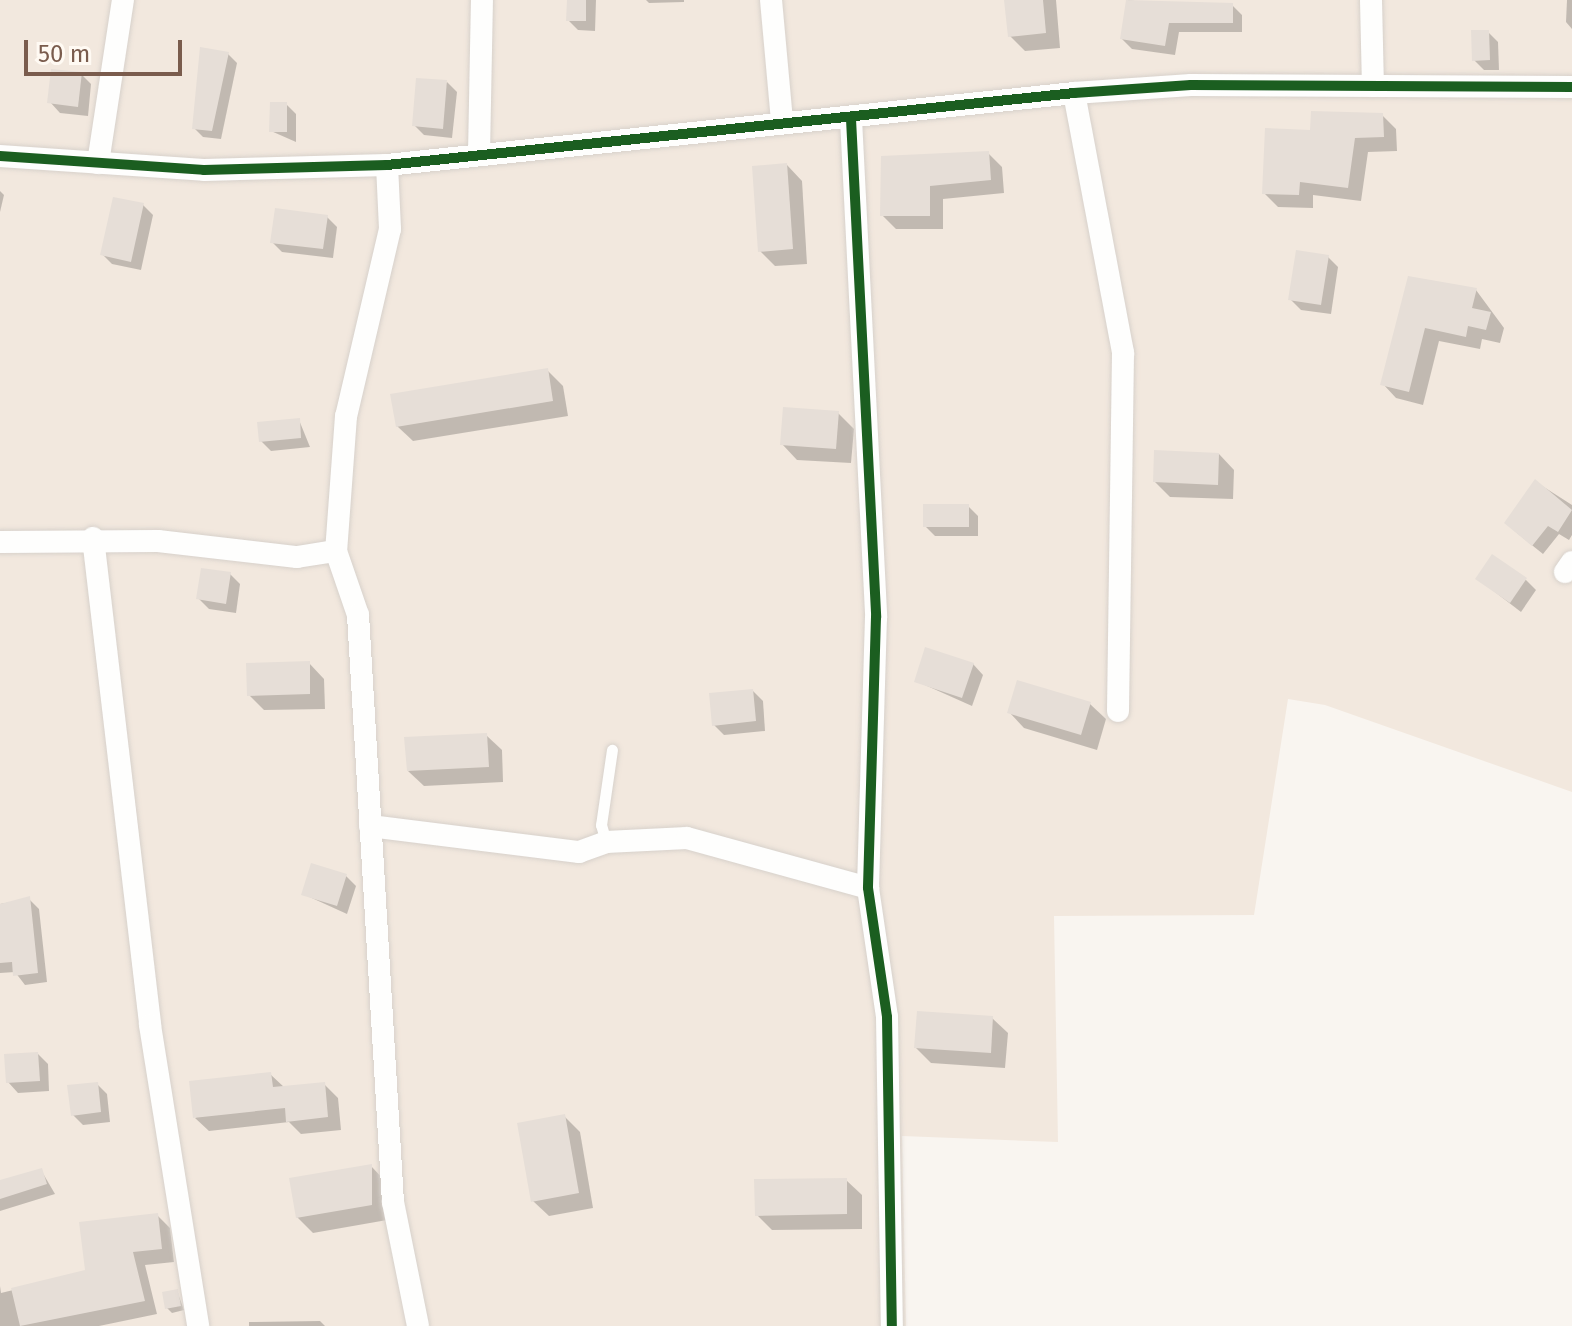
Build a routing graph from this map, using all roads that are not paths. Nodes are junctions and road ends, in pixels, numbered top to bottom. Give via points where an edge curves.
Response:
1 (123, 0) edge
2 (482, 0) edge
3 (771, 0) edge
4 (1371, 0) edge
5 (1373, 86) junction
6 (1572, 87) edge
7 (1074, 93) junction
8 (851, 119) junction
9 (782, 121) junction
10 (479, 154) junction
11 (0, 156) edge
12 (98, 163) junction
13 (387, 165) junction
14 (93, 538) junction
15 (0, 542) edge
16 (336, 551) junction
17 (1118, 711) dead end
18 (612, 750) dead end
19 (370, 826) junction
20 (606, 842) junction
21 (868, 888) junction
22 (198, 1326) edge
23 (418, 1326) edge
24 (892, 1326) edge

1 - 12 street
2 - 10 street
3 - 9 street
4 - 5 street
5 - 6 street
5 - 7 street
7 - 8 street
7 - 17 street via 1123,353
8 - 9 street
8 - 21 street via 876,617
9 - 10 street
10 - 13 street
11 - 12 street
12 - 13 street via 204,170
13 - 16 street via 390,229 346,416
14 - 15 street
14 - 16 street via 297,557
14 - 22 street via 150,1025
16 - 19 street via 358,615
18 - 20 lane via 601,825
19 - 20 street via 579,852
19 - 23 street via 393,1202
20 - 21 street via 687,838
21 - 24 street via 887,1017

